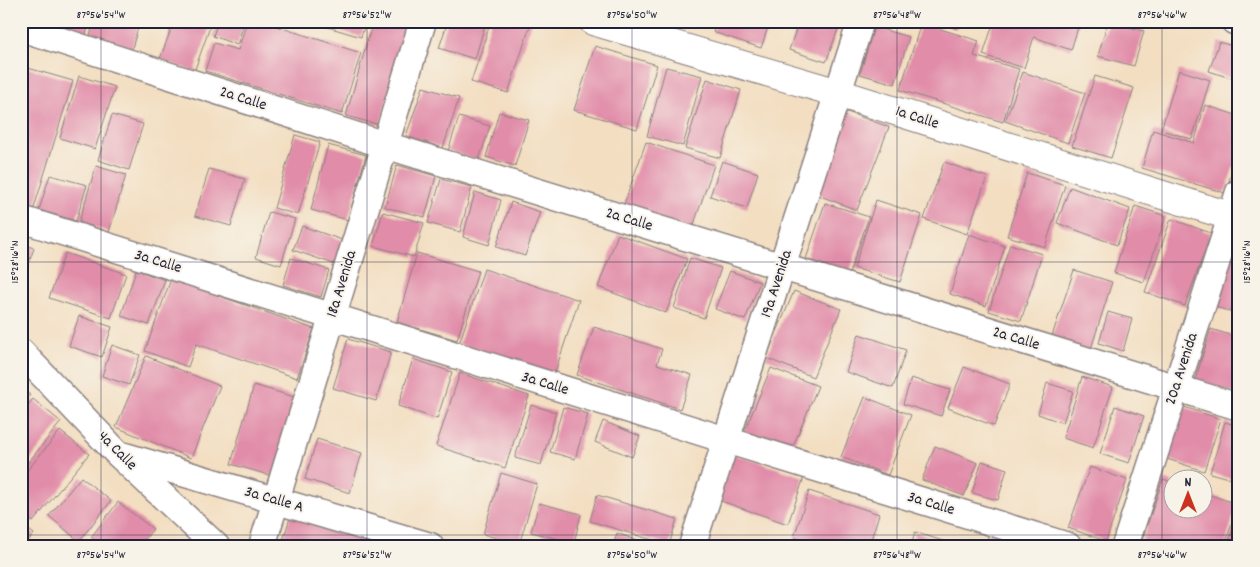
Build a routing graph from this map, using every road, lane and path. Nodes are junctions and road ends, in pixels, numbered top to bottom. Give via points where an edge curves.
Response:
1 (423, 21) edge
2 (594, 21) edge
3 (861, 21) edge
4 (1234, 21) edge
5 (1239, 23) edge
6 (21, 28) edge
7 (838, 93) junction
8 (385, 145) junction
9 (1236, 210) edge
10 (21, 219) edge
11 (783, 267) junction
12 (332, 317) junction
13 (21, 352) edge
14 (1176, 388) junction
15 (1239, 407) edge
16 (726, 440) junction
17 (118, 454) junction
18 (276, 500) junction
19 (216, 546) edge
20 (262, 546) edge
21 (430, 546) edge
22 (692, 546) edge
23 (1068, 546) edge
24 (1125, 546) edge

1 - 8 street, 18a Avenida
2 - 7 street, 1a Calle
3 - 7 street, 19a Avenida
4 - 5 street
6 - 8 street, 2a Calle
7 - 9 street, 1a Calle
7 - 11 street, 19a Avenida
8 - 11 street, 2a Calle
8 - 12 street, 18a Avenida
9 - 14 street, 20a Avenida
10 - 12 street, 3a Calle
11 - 14 street, 2a Calle
11 - 16 street, 19a Avenida
12 - 16 street, 3a Calle
12 - 18 street, 18a Avenida
13 - 17 street, 4a Calle
14 - 15 street, 2a Calle
14 - 24 street, 20a Avenida
16 - 22 street, 19a Avenida
16 - 23 street, 3a Calle
17 - 18 street, 3a Calle A
17 - 19 street, 4a Calle
18 - 20 street, 18a Avenida
18 - 21 street, 3a Calle A

